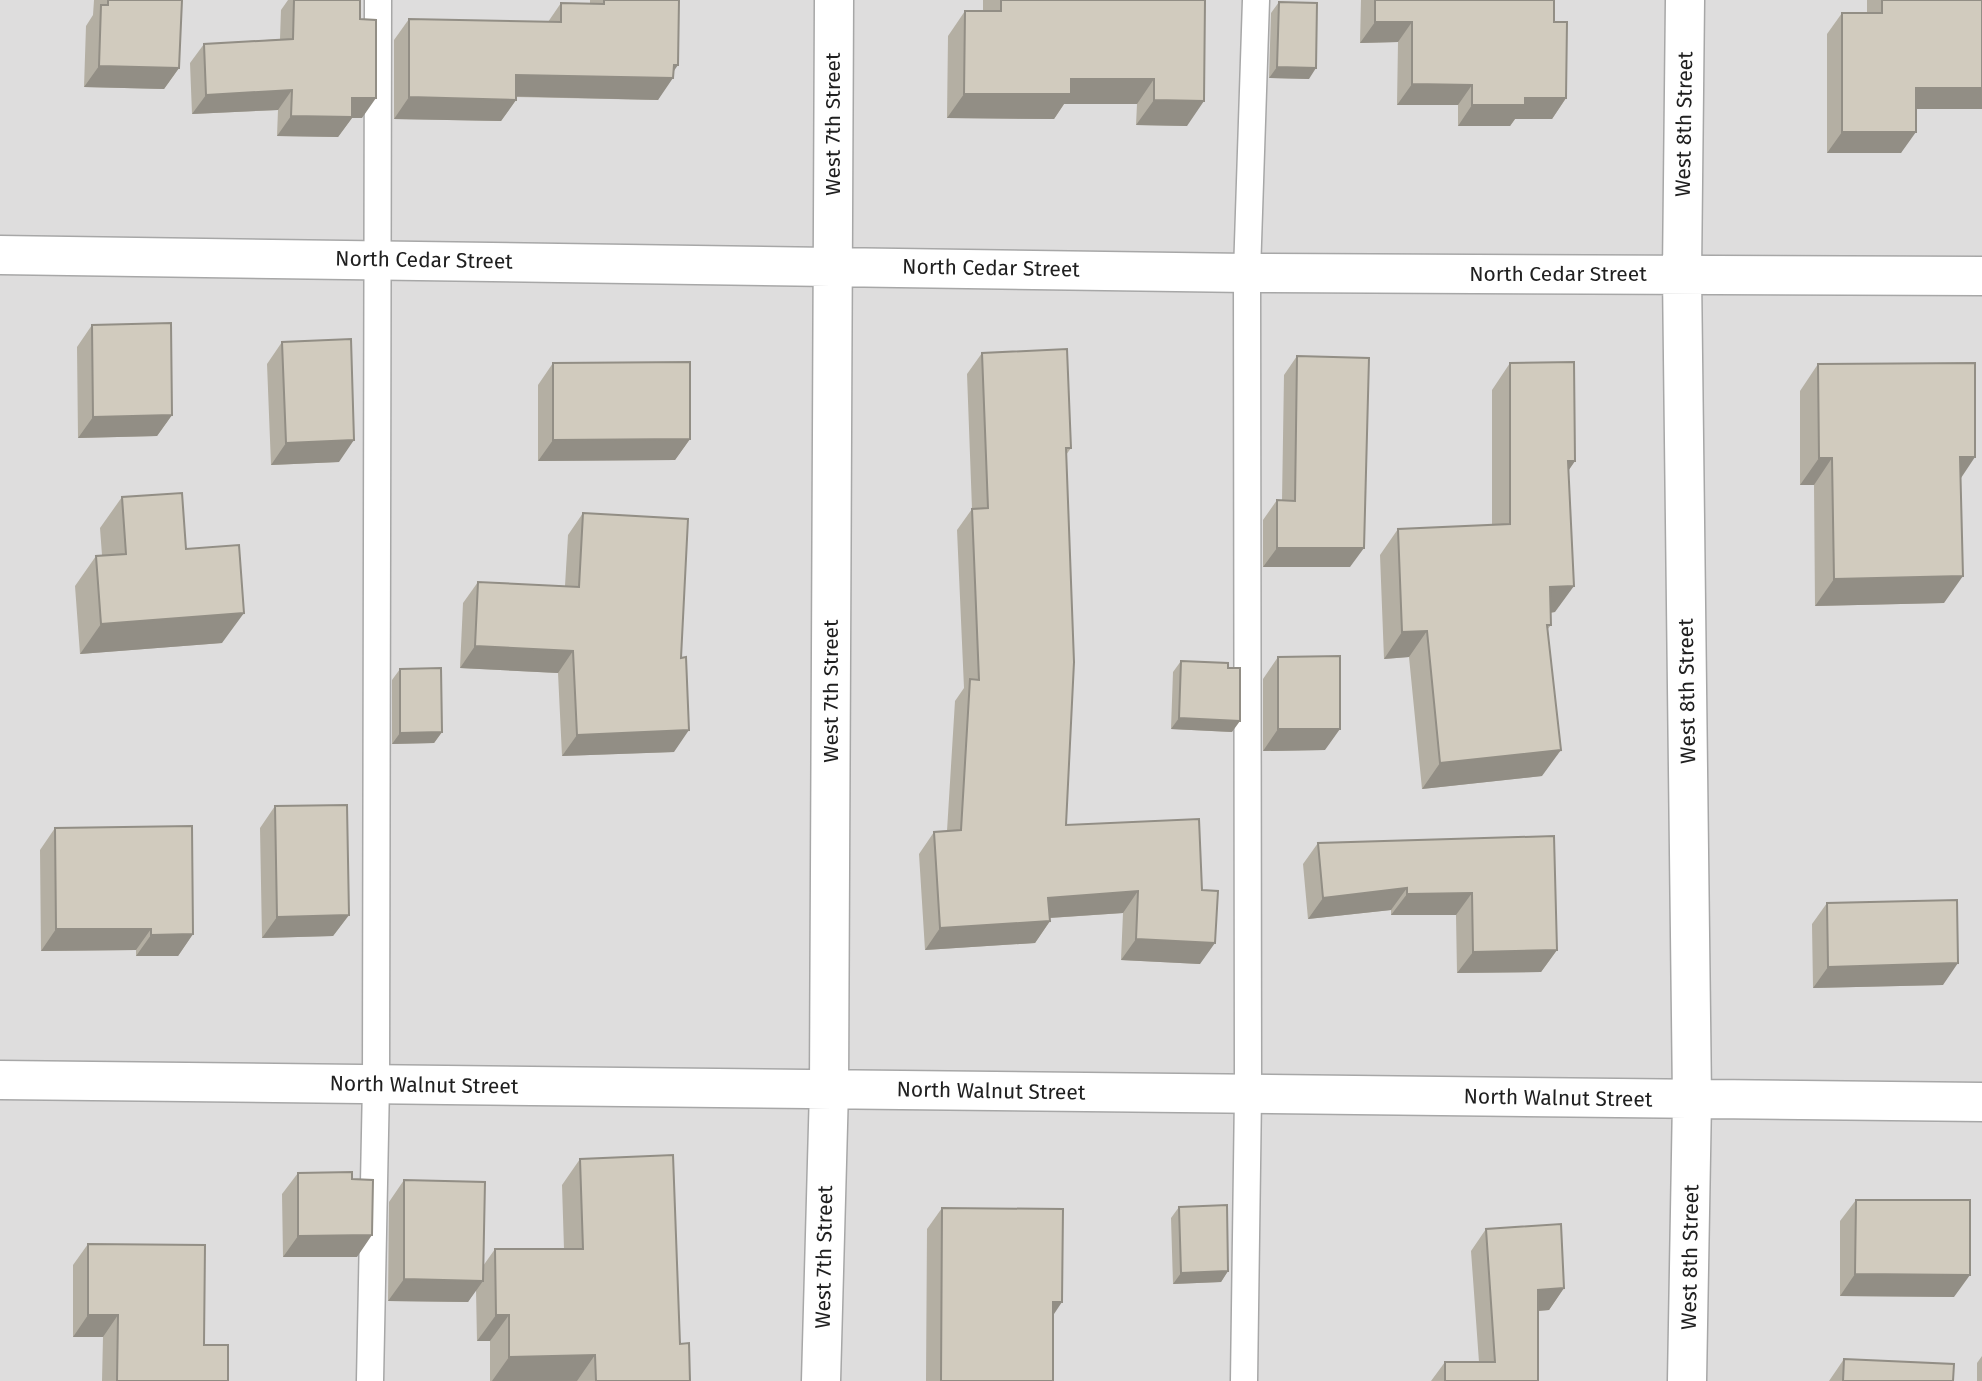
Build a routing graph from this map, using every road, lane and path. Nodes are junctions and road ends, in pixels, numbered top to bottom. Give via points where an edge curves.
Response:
1 (378, 0) edge
2 (834, 0) edge
3 (1256, 0) edge
4 (1685, 0) edge
5 (0, 255) edge
6 (377, 260) junction
7 (833, 265) junction
8 (1247, 272) junction
9 (1682, 274) junction
10 (1982, 276) edge
11 (0, 1080) edge
12 (376, 1084) junction
13 (828, 1089) junction
14 (1248, 1094) junction
15 (1692, 1099) junction
16 (1982, 1102) edge
17 (370, 1381) edge
18 (821, 1381) edge
19 (1244, 1381) edge
20 (1688, 1381) edge

1 - 6 lane
2 - 7 street, West 7th Street
3 - 8 lane
4 - 9 street, West 8th Street
5 - 6 street, North Cedar Street
6 - 7 street, North Cedar Street
6 - 12 lane
7 - 8 street, North Cedar Street
7 - 13 street, West 7th Street
8 - 9 street, North Cedar Street
8 - 14 lane
9 - 10 street, North Cedar Street
9 - 15 street, West 8th Street
11 - 12 street, North Walnut Street
12 - 13 street, North Walnut Street
12 - 17 lane
13 - 14 street, North Walnut Street
13 - 18 street, West 7th Street
14 - 15 street, North Walnut Street
14 - 19 lane
15 - 16 street, North Walnut Street
15 - 20 street, West 8th Street

